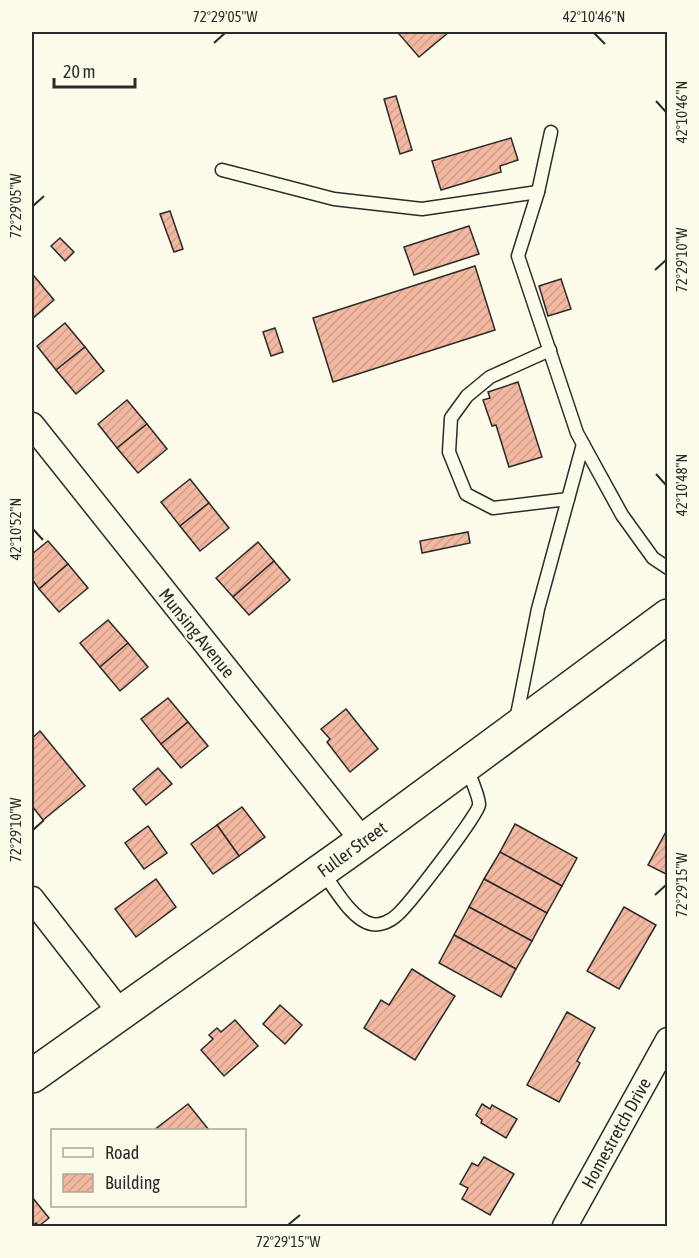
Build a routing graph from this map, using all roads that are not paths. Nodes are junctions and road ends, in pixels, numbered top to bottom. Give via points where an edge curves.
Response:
1 (551, 132) dead end
2 (222, 170) dead end
3 (538, 192) junction
4 (550, 350) junction
5 (32, 425) edge
6 (583, 444) junction
7 (568, 498) junction
8 (668, 568) edge
9 (668, 616) edge
10 (514, 730) junction
11 (466, 765) junction
12 (363, 841) junction
13 (322, 870) junction
14 (32, 899) edge
15 (120, 1012) junction
16 (668, 1040) edge
17 (32, 1076) edge
18 (565, 1227) edge

1 - 3 lane
2 - 3 lane via 333,200 422,209
3 - 4 lane via 518,256
4 - 6 lane
4 - 7 lane via 490,377 467,396 451,418 448,452 466,494 493,508
5 - 12 street, Munsing Avenue
6 - 7 lane
6 - 8 lane via 622,515 653,558
7 - 10 lane via 538,609
9 - 10 street, Fuller Street
10 - 11 street, Fuller Street
11 - 12 street, Fuller Street
11 - 13 lane via 479,806 397,916 377,925 364,922
12 - 13 street, Fuller Street
13 - 15 street, Fuller Street
14 - 15 street
15 - 17 street, Fuller Street
16 - 18 street, Homestretch Drive

